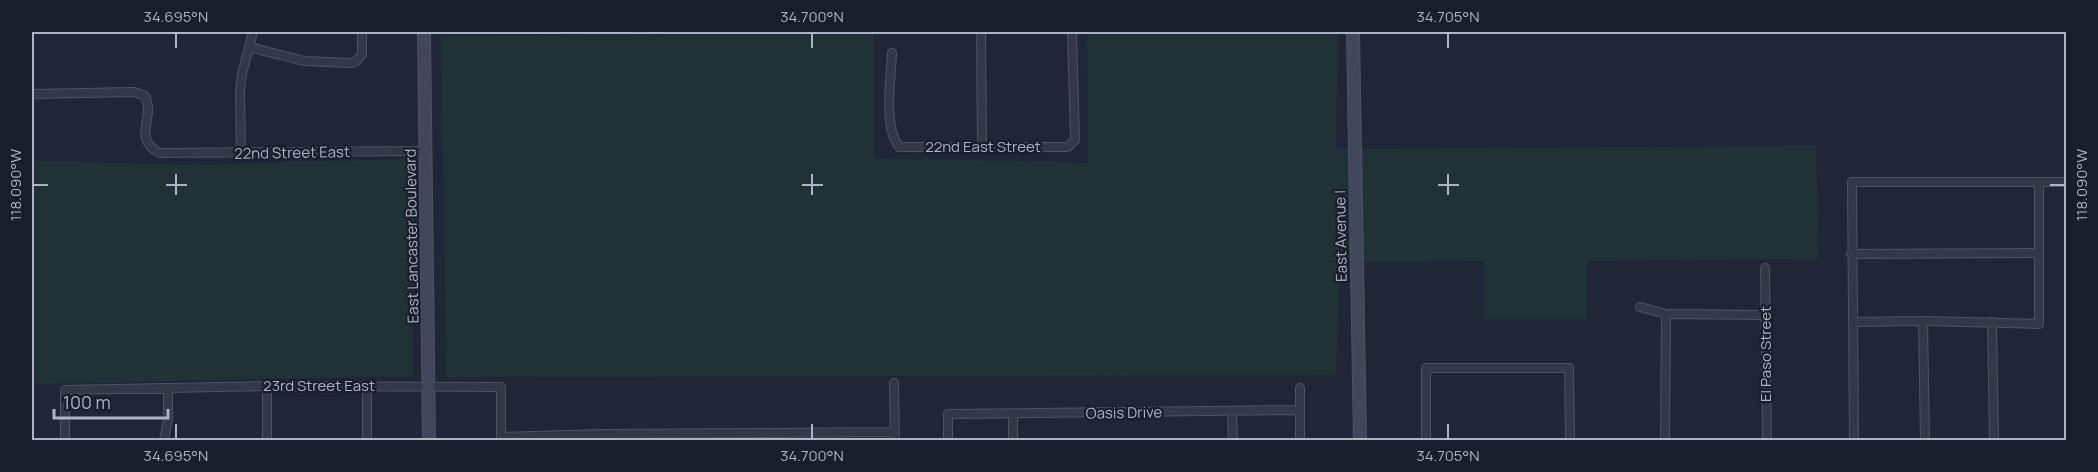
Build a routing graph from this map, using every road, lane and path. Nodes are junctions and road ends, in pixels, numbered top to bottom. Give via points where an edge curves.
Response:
1 (253, 32) edge
2 (362, 32) edge
3 (424, 32) edge
4 (981, 32) edge
5 (1072, 32) edge
6 (1353, 32) edge
7 (249, 47) junction
8 (892, 53) dead end
9 (32, 94) edge
10 (982, 148) junction
11 (426, 151) junction
12 (241, 154) junction
13 (2039, 182) junction
14 (2067, 182) edge
15 (2039, 253) junction
16 (1851, 254) junction
17 (1765, 268) dead end
18 (1640, 307) dead end
19 (1666, 314) junction
20 (1766, 315) junction
21 (1923, 321) junction
22 (1853, 322) junction
23 (1992, 322) junction
24 (894, 383) dead end
25 (267, 386) junction
26 (367, 386) junction
27 (428, 387) junction
28 (168, 388) junction
29 (1300, 388) dead end
30 (1300, 410) junction
31 (1232, 412) junction
32 (1013, 414) junction
33 (895, 436) edge
34 (602, 437) edge
35 (699, 437) edge
36 (796, 437) edge
37 (501, 439) edge
38 (66, 441) edge
39 (165, 441) edge
40 (267, 441) edge
41 (367, 441) edge
42 (429, 441) edge
43 (948, 441) edge
44 (1013, 441) edge
45 (1233, 441) edge
46 (1300, 441) edge
47 (1360, 441) edge
48 (1426, 441) edge
49 (1570, 441) edge
50 (1665, 441) edge
51 (1767, 441) edge
52 (1854, 441) edge
53 (1925, 441) edge
54 (1994, 441) edge

1 - 7 street
2 - 7 street via 363,50 359,59 351,63 304,61
3 - 11 main road, East Lancaster Boulevard
4 - 10 street
5 - 10 street, 22nd East Street via 1075,140 1068,147
6 - 47 main road, East Avenue I
7 - 12 street via 240,92
8 - 10 street, 22nd East Street via 890,124 892,138 899,147
9 - 12 street, 22nd Street East via 134,92 145,96 149,106 144,138 148,147 159,153
11 - 12 street, 22nd Street East
11 - 27 main road, East Lancaster Boulevard
13 - 14 street
13 - 15 street
13 - 16 street via 1852,182
15 - 16 street
15 - 23 street via 2039,324
16 - 22 street
17 - 20 street, El Paso Street
18 - 19 street
19 - 20 street
19 - 50 street
20 - 51 street, El Paso Street
21 - 22 street
21 - 23 street
21 - 53 street
22 - 52 street
23 - 54 street
24 - 33 street
25 - 26 street, 23rd Street East
25 - 28 street, 23rd Street East
25 - 40 street
26 - 27 street, 23rd Street East
26 - 41 street
27 - 37 street, 23rd Street East via 501,387
27 - 42 main road, East Lancaster Boulevard
28 - 38 street, 23rd Street East via 65,390
28 - 39 street
29 - 30 street
30 - 31 street, Oasis Drive
30 - 46 street
31 - 32 street, Oasis Drive
31 - 45 street
32 - 43 street, Oasis Drive via 948,414
32 - 44 street
33 - 36 street
34 - 35 street
34 - 37 street
35 - 36 street
48 - 49 street via 1426,368 1569,368

